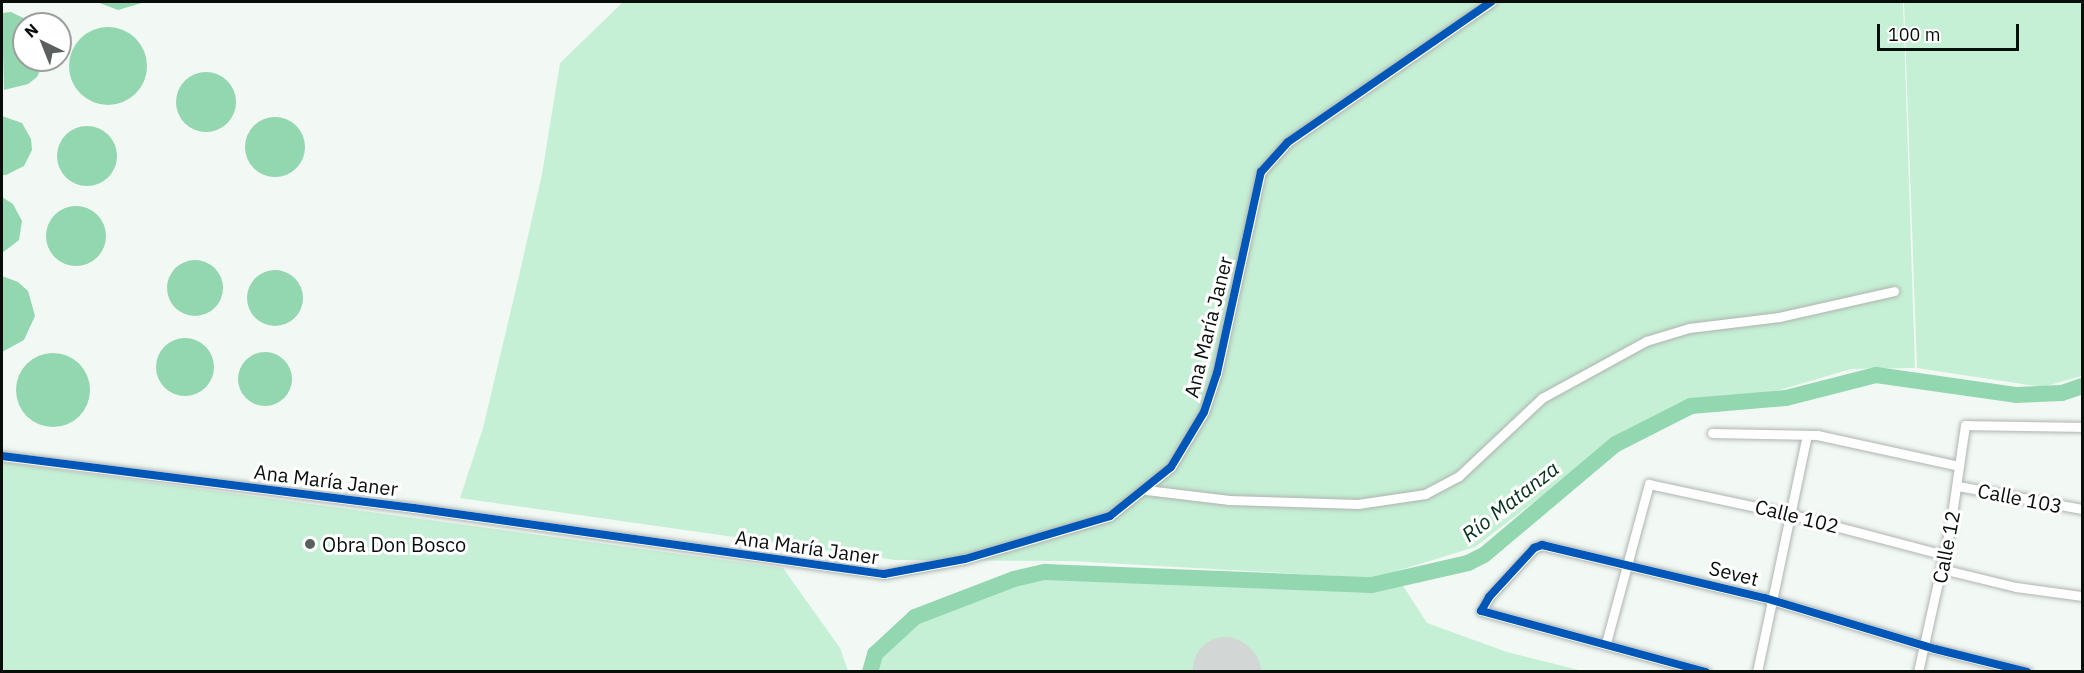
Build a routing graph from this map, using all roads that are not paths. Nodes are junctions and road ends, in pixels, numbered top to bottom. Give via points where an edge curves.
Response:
1 (1491, 2) edge
2 (1894, 291) dead end
3 (2082, 427) edge
4 (1712, 433) dead end
5 (1807, 435) junction
6 (2, 456) edge
7 (1959, 466) junction
8 (1958, 486) junction
9 (1146, 490) junction
10 (2082, 509) edge
11 (1793, 515) junction
12 (1944, 555) junction
13 (1628, 564) junction
14 (1942, 569) junction
15 (2082, 596) edge
16 (1773, 601) junction
17 (1606, 644) junction
18 (1925, 645) junction
19 (1706, 672) edge
20 (1757, 672) edge
21 (1918, 672) edge
22 (2027, 672) edge

1 - 9 street, Ana María Janer via 1288,142 1261,172 1217,373 1204,412 1171,467
2 - 9 street via 1779,317 1689,328 1646,341 1542,398 1459,477 1425,495 1358,504 1229,500
3 - 7 street, Calle 12 via 2053,430 1969,423 1964,428
4 - 5 street
5 - 7 street
5 - 11 street
6 - 9 street, Ana María Janer via 414,508 884,574 965,560 1110,516
7 - 8 street, Calle 12
8 - 10 street, Calle 103
8 - 12 street, Calle 12
11 - 12 street, Calle 102
11 - 13 street, Calle 102 via 1649,484
11 - 16 street
12 - 14 street, Calle 12
13 - 16 street, Sevet
13 - 17 street
13 - 17 street, Sevet via 1542,545 1534,548 1481,611
14 - 15 street
14 - 18 street, Calle 12
16 - 18 street, Sevet
16 - 20 street
17 - 19 street
18 - 21 street, Calle 12
18 - 22 street, Sevet

